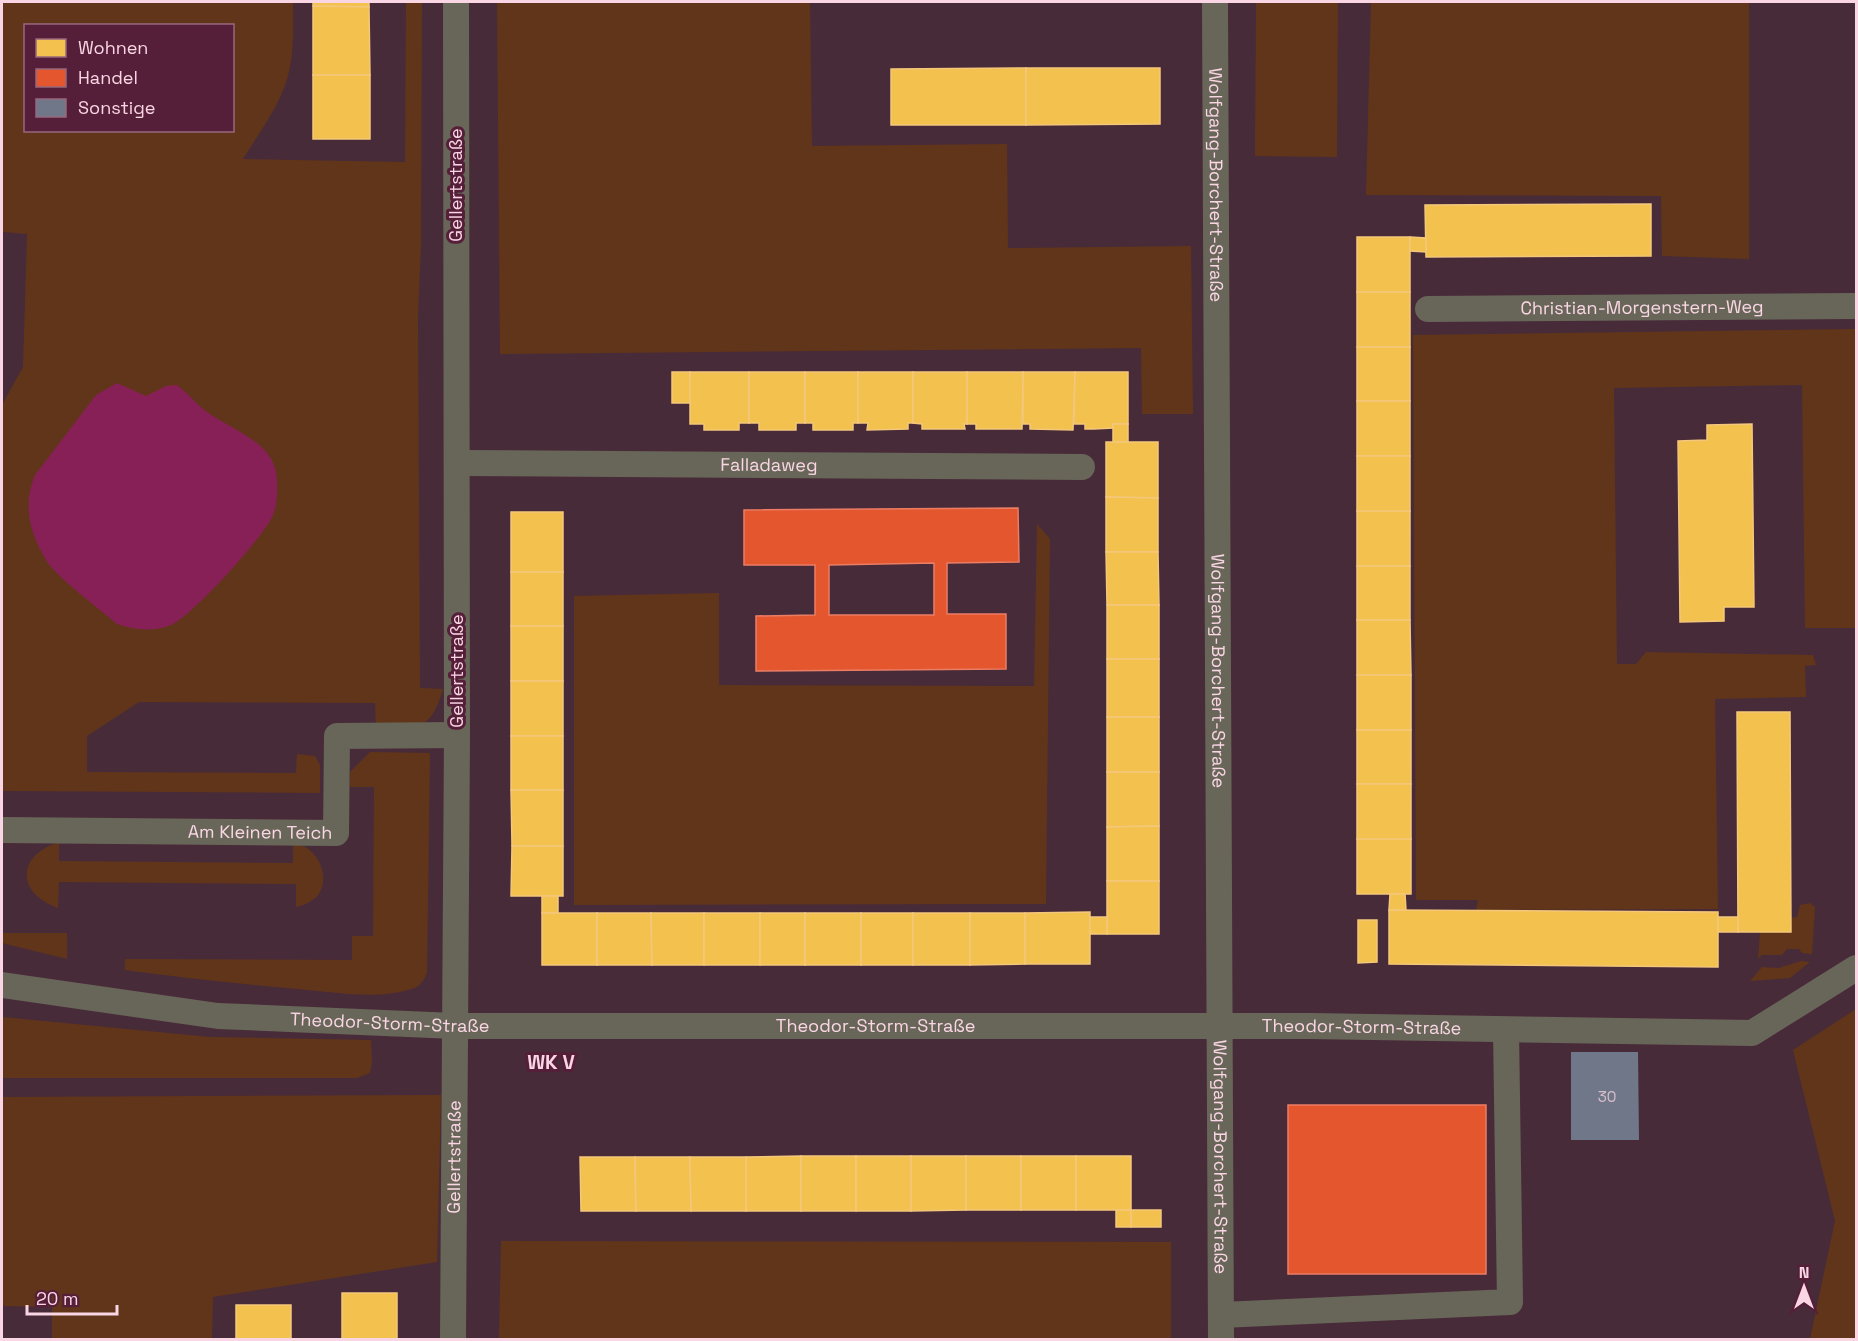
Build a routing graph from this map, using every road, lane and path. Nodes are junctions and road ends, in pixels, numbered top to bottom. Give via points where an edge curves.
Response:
1 (456, 2) edge
2 (1215, 2) edge
3 (1857, 306) edge
4 (1428, 309) dead end
5 (457, 463) junction
6 (1082, 467) dead end
7 (457, 735) junction
8 (2, 830) edge
9 (1857, 968) edge
10 (2, 985) edge
11 (455, 1026) junction
12 (1219, 1026) junction
13 (1506, 1030) junction
14 (1221, 1327) edge
15 (453, 1340) edge

1 - 5 street, Gellertstraße
2 - 12 street, Wolfgang-Borchert-Straße
3 - 4 street, Christian-Morgenstern-Weg
5 - 6 street, Falladaweg
5 - 7 street, Gellertstraße
7 - 8 street, Am Kleinen Teich via 337,736 336,833
7 - 11 street, Gellertstraße
9 - 13 street, Theodor-Storm-Straße via 1752,1033
10 - 11 street, Theodor-Storm-Straße via 218,1016
11 - 12 street, Theodor-Storm-Straße
11 - 15 street, Gellertstraße
12 - 13 street, Theodor-Storm-Straße
12 - 14 street, Wolfgang-Borchert-Straße
13 - 14 street via 1510,1302

